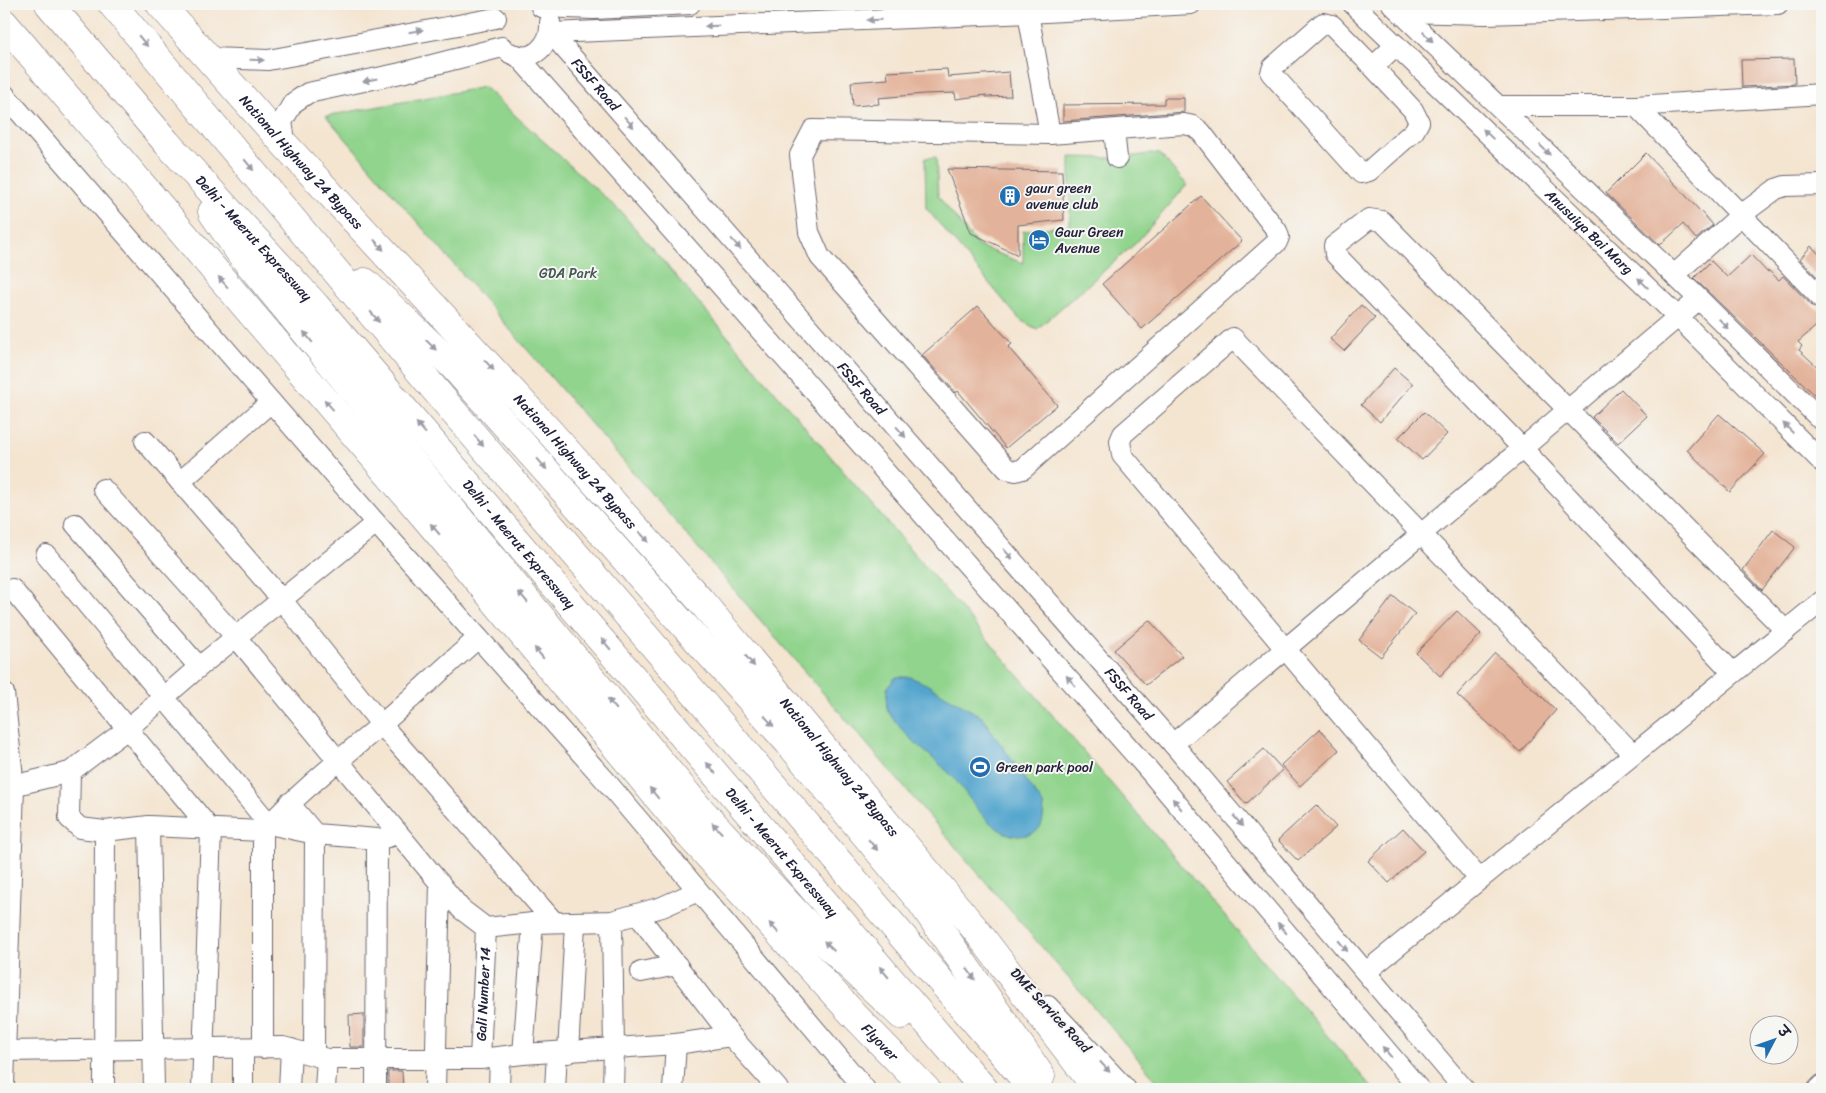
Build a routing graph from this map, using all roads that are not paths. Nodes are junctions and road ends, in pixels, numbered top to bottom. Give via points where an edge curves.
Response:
1 (112, 4) edge
2 (690, 4) edge
3 (1191, 4) edge
4 (1353, 4) edge
5 (1778, 4) edge
6 (539, 5) edge
7 (161, 6) edge
8 (594, 6) edge
9 (1396, 8) edge
10 (499, 9) edge
11 (56, 12) edge
12 (1028, 14) junction
13 (6, 25) edge
14 (550, 33) junction
15 (1396, 45) junction
16 (510, 51) junction
17 (208, 58) junction
18 (1373, 67) junction
19 (4, 94) edge
20 (1822, 94) edge
21 (1499, 106) junction
22 (1636, 106) junction
23 (1114, 130) junction
24 (1050, 134) junction
25 (168, 143) junction
26 (286, 146) junction
27 (1117, 158) dead end
28 (1822, 185) edge
29 (270, 190) junction
30 (1741, 215) junction
31 (1674, 275) junction
32 (1699, 299) junction
33 (1822, 299) edge
34 (1678, 317) junction
35 (272, 402) junction
36 (1569, 409) junction
37 (1822, 421) edge
38 (145, 441) dead end
39 (1522, 448) junction
40 (1822, 462) edge
41 (180, 482) junction
42 (103, 489) dead end
43 (376, 523) junction
44 (75, 524) dead end
45 (1421, 534) junction
46 (46, 555) dead end
47 (684, 581) junction
48 (12, 589) dead end
49 (661, 598) junction
50 (281, 599) junction
51 (1822, 601) edge
52 (1786, 630) junction
53 (236, 637) junction
54 (478, 638) junction
55 (1286, 648) junction
56 (199, 667) junction
57 (1733, 673) junction
58 (579, 683) junction
59 (4, 693) edge
60 (164, 698) junction
61 (382, 724) junction
62 (6, 729) edge
63 (126, 730) junction
64 (1173, 744) junction
65 (1633, 754) junction
66 (339, 759) junction
67 (70, 772) junction
68 (9, 787) edge
69 (290, 803) junction
70 (149, 826) junction
71 (266, 828) junction
72 (211, 830) junction
73 (105, 831) junction
74 (315, 834) junction
75 (399, 836) junction
76 (377, 839) junction
77 (1479, 879) junction
78 (440, 883) junction
79 (698, 891) junction
80 (638, 915) junction
81 (612, 921) junction
82 (554, 922) junction
83 (533, 924) junction
84 (575, 924) junction
85 (486, 928) junction
86 (976, 930) junction
87 (677, 965) junction
88 (641, 972) dead end
89 (1366, 972) junction
90 (854, 1016) junction
91 (731, 1036) junction
92 (676, 1044) junction
93 (203, 1048) junction
94 (243, 1048) junction
95 (263, 1048) junction
96 (291, 1049) junction
97 (614, 1049) junction
98 (103, 1050) junction
99 (153, 1050) junction
100 (5, 1051) edge
101 (563, 1052) junction
102 (523, 1054) junction
103 (321, 1057) junction
104 (490, 1058) junction
105 (436, 1060) junction
106 (377, 1061) junction
107 (4, 1084) edge
108 (1822, 1086) edge
109 (104, 1089) edge
110 (154, 1089) edge
111 (202, 1089) edge
112 (243, 1089) edge
113 (290, 1089) edge
114 (325, 1089) edge
115 (376, 1089) edge
116 (435, 1089) edge
117 (499, 1089) edge
118 (555, 1089) edge
119 (613, 1089) edge
120 (673, 1089) edge
121 (778, 1089) edge
122 (865, 1089) edge
123 (912, 1089) edge
124 (926, 1089) edge
125 (978, 1089) edge
126 (984, 1089) edge
127 (1033, 1089) edge
128 (1051, 1089) edge
129 (1097, 1089) edge
130 (1126, 1089) edge
131 (1418, 1089) edge
132 (1464, 1089) edge
133 (1818, 1089) edge

1 -> 29 highway
2 - 8 street
3 - 12 street
4 - 15 street, Anusuiya Bai Marg
5 - 9 street via 1486,14
6 - 8 street
6 - 14 street via 548,14
7 - 17 highway, National Highway 24 Bypass
9 -> 21 street, Anusuiya Bai Marg
10 - 16 street via 495,36
17 -> 10 street via 268,60
11 - 25 highway, Delhi - Meerut Expressway
12 -> 14 street
12 - 24 street
58 -> 13 highway
14 - 16 street via 541,50 533,54
14 -> 64 street, FSSF Road
15 - 18 street
34 -> 15 street, Anusuiya Bai Marg
16 -> 26 street via 308,93 293,104 282,122
131 -> 16 street via 1139,760
17 - 26 highway, National Highway 24 Bypass
18 - 18 street via 1328,23 1323,23 1273,67 1271,73 1361,173 1369,171 1414,131 1419,122 1413,110
19 - 35 street
20 - 22 street
21 - 22 street
21 -> 31 street, Anusuiya Bai Marg
22 - 30 street
23 - 24 street
23 - 24 street via 1193,126 1201,132 1279,237 1273,246 1060,437 1023,469 1016,471 1007,469 820,258 808,232 800,155 813,130
23 - 27 street
58 -> 25 highway via 240,253
126 -> 25 highway, Delhi - Meerut Expressway via 322,313
26 -> 47 highway, National Highway 24 Bypass
28 - 30 street via 1776,189
29 -> 49 highway via 451,364
29 -> 127 highway via 452,410
30 - 31 street
30 - 33 street
31 - 32 street, Anusuiya Bai Marg
32 - 34 street
32 -> 37 street, Anusuiya Bai Marg
34 - 36 street
40 -> 34 street, Anusuiya Bai Marg
35 - 41 street
35 - 43 street
36 - 39 street
36 - 39 street via 1382,221 1369,219 1334,246 1335,254
36 - 52 street
38 - 41 street
39 - 45 street
39 - 57 street
41 - 50 street
42 - 53 street
43 - 50 street
43 - 54 street
44 - 56 street
45 - 55 street
45 - 55 street via 1233,338 1123,434 1120,448
45 - 65 street
46 - 60 street
47 - 49 highway
47 -> 86 highway, National Highway 24 Bypass
48 - 63 street
49 -> 128 highway via 788,742 920,902
50 - 53 street
50 - 61 street
51 - 52 street
52 - 57 street
53 - 56 street
53 - 66 street
54 - 61 street
54 - 79 street
55 - 64 street
55 - 77 street
56 - 60 street
57 - 65 street
90 -> 58 highway, Flyover via 689,835
125 -> 58 highway via 808,926
59 - 62 street
60 - 63 street
60 - 71 street
61 - 66 street
61 - 82 street
62 - 68 street
63 - 67 street
63 - 72 street
64 -> 89 street, FSSF Road
65 - 77 street
66 - 69 street
66 - 75 street
67 - 68 street
67 - 73 street via 69,818 80,828
68 - 100 street
69 - 71 street
69 - 74 street
70 - 72 street
70 - 73 street
70 - 99 street
71 - 72 street
71 - 74 street
71 - 95 street
72 - 93 street
73 - 98 street
74 - 76 street
74 - 103 street
75 - 76 street
75 - 78 street
76 - 106 street
77 - 89 street
78 - 85 street via 461,909
78 - 105 street
79 - 80 street
79 - 122 street
80 - 81 street
80 - 87 street
81 - 84 street
81 - 97 street
82 - 83 street
82 - 84 street
83 - 85 street
83 - 102 street
84 - 101 street
85 - 104 street, Gali Number 14
86 - 129 highway, National Highway 24 Bypass
86 -> 130 street, DME Service Road
87 - 88 street
87 - 91 street
89 - 132 street, FSSF Road
90 - 123 street
90 - 124 highway, Flyover
91 - 92 street
91 - 121 street
92 - 97 street
92 - 120 street
93 - 94 street
93 - 99 street
93 - 111 street
94 - 95 street
94 - 112 street
95 - 96 street
96 - 103 street
96 - 113 street
97 - 101 street
97 - 119 street
98 - 99 street
98 - 100 street
98 - 109 street
99 - 110 street
100 - 107 street
101 - 102 street
101 - 118 street
102 - 104 street
103 - 106 street
103 - 114 street
104 - 105 street
104 - 117 street, Gali Number 14
105 - 106 street
105 - 116 street
106 - 115 street
108 - 133 street

